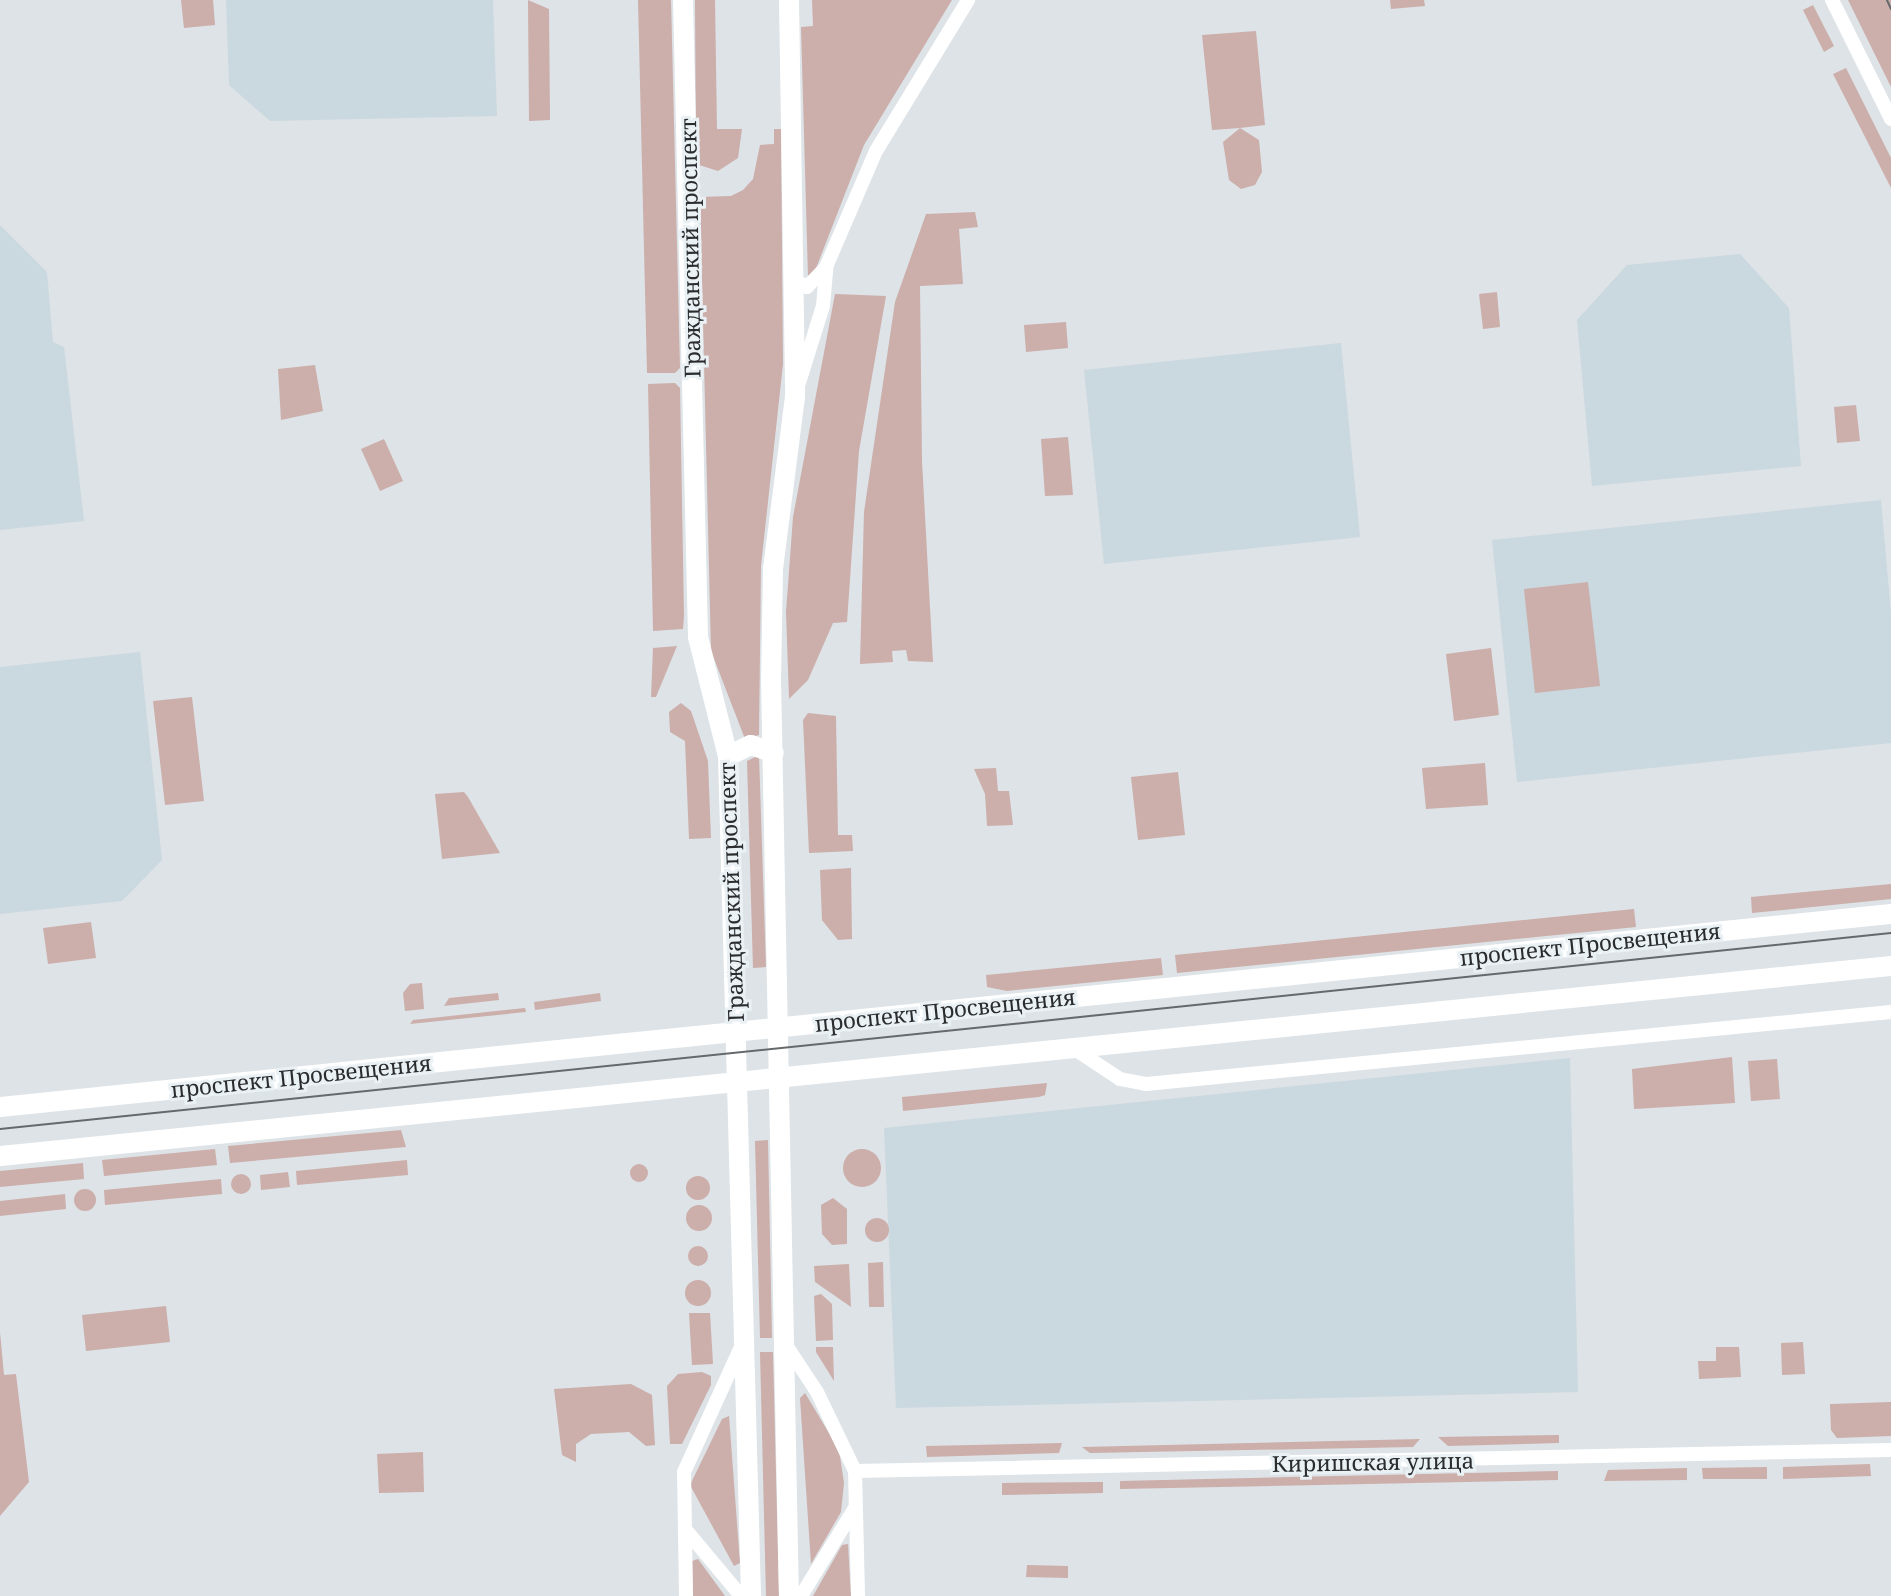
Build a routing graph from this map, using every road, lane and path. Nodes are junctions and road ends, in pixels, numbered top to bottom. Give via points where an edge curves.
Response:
1 (683, 0) edge
2 (789, 0) edge
3 (968, 0) edge
4 (1832, 0) edge
5 (1891, 119) edge
6 (826, 267) junction
7 (794, 280) junction
8 (795, 397) junction
9 (774, 753) junction
10 (728, 756) junction
11 (1891, 914) edge
12 (1891, 966) edge
13 (1891, 1012) edge
14 (781, 1027) junction
15 (735, 1031) junction
16 (1073, 1047) junction
17 (782, 1077) junction
18 (736, 1081) junction
19 (0, 1107) edge
20 (0, 1156) edge
21 (786, 1345) junction
22 (741, 1348) junction
23 (1891, 1450) edge
24 (855, 1471) junction
25 (855, 1508) junction
26 (685, 1529) junction
27 (686, 1596) edge
28 (741, 1596) edge
29 (751, 1596) edge
30 (789, 1596) edge
31 (801, 1596) edge
32 (858, 1596) edge

1 - 10 main road, Гражданский проспект via 698,637
2 - 7 main road, Гражданский проспект
3 - 6 street via 876,151
4 - 5 street
6 - 7 street via 807,287
6 - 8 street via 823,306
7 - 8 main road, Гражданский проспект
8 - 9 main road, Гражданский проспект via 773,568
9 - 10 main road via 751,745
9 - 14 main road, Гражданский проспект
10 - 15 main road, Гражданский проспект
11 - 14 main road, проспект Просвещения
12 - 16 main road
13 - 16 street via 1146,1084 1120,1079
14 - 15 main road, проспект Просвещения
14 - 17 main road, Гражданский проспект
15 - 18 main road, Гражданский проспект
15 - 19 main road, проспект Просвещения
16 - 17 main road
17 - 18 main road
17 - 21 main road, Гражданский проспект
18 - 20 main road
18 - 22 main road, Гражданский проспект
21 - 24 street via 817,1392
21 - 30 main road, Гражданский проспект
22 - 26 street via 684,1472
22 - 29 main road, Гражданский проспект
23 - 24 street, Киришская улица
24 - 25 street
25 - 31 street
25 - 32 street
26 - 27 street
26 - 28 street

